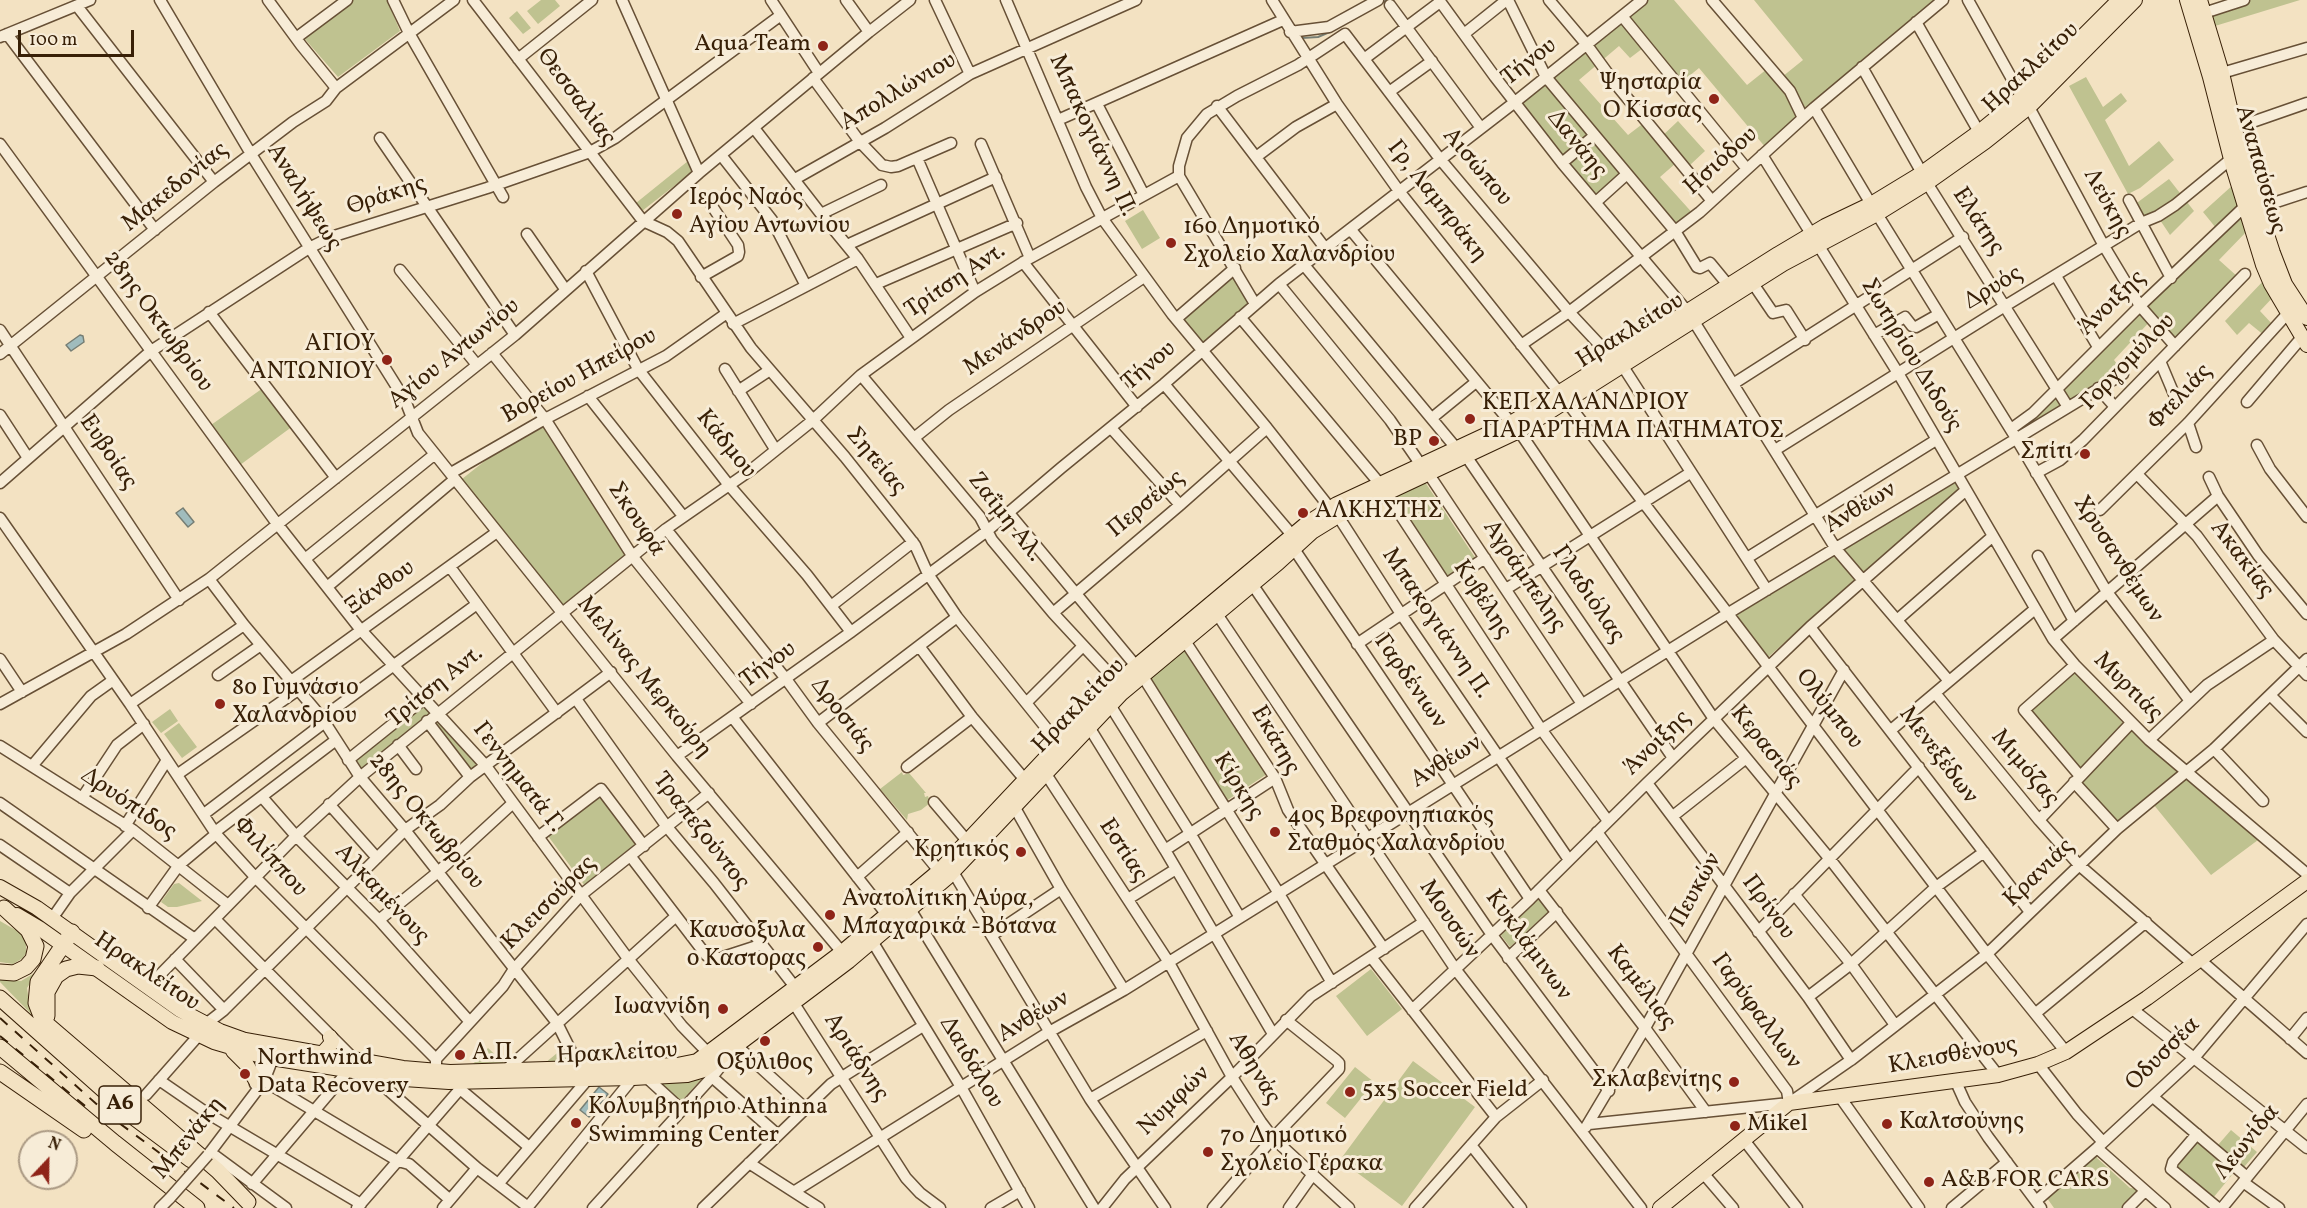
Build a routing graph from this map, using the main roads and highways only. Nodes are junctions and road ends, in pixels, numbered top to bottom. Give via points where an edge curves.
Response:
1 (2120, 0) edge
2 (2135, 0) edge
3 (2187, 0) edge
4 (2202, 7) edge
5 (2026, 102) junction
6 (1924, 178) junction
7 (2251, 209) junction
8 (2306, 315) edge
9 (2305, 340) edge
10 (1334, 512) junction
11 (1293, 542) junction
12 (1139, 670) junction
13 (1044, 770) junction
14 (946, 871) junction
15 (2307, 881) edge
16 (0, 887) edge
17 (1, 904) edge
18 (33, 924) joint
19 (64, 936) junction
20 (845, 957) junction
21 (97, 968) junction
22 (0, 973) edge
23 (0, 998) edge
24 (54, 1030) junction
25 (202, 1030) junction
26 (330, 1037) road end
27 (0, 1047) edge
28 (229, 1047) junction
29 (270, 1052) junction
30 (322, 1054) junction
31 (712, 1058) junction
32 (351, 1065) junction
33 (0, 1071) edge
34 (257, 1086) road end
35 (252, 1205) edge
36 (1668, 1205) edge
37 (195, 1208) edge

1 - 5 main road, Ηρακλείτου
2 - 5 main road, Ηρακλείτου
3 - 7 main road, Αναπαύσεως via 2231,159
4 - 7 main road, Αναπαύσεως via 2222,73
5 - 6 main road, Ηρακλείτου via 1979,132
5 - 6 main road, Ηρακλείτου via 1985,142
6 - 10 main road, Ηρακλείτου via 1814,239 1515,427
7 - 8 main road, Αναπαύσεως via 2282,277
7 - 9 main road, Αναπαύσεως via 2263,265
10 - 11 main road, Ηρακλείτου
10 - 11 main road, Ηρακλείτου via 1309,535
11 - 12 main road, Ηρακλείτου
11 - 12 main road, Ηρακλείτου via 1252,584 1185,641
12 - 13 main road, Ηρακλείτου via 1110,705
12 - 13 main road, Ηρακλείτου via 1117,682 1059,744
13 - 14 main road, Ηρακλείτου via 1015,808
13 - 14 main road, Ηρακλείτου via 1026,781
14 - 20 main road, Ηρακλείτου via 887,915
14 - 20 main road, Ηρακλείτου via 910,909 872,941
15 - 36 main road, Κλεισθένους via 2066,1052 1998,1075 1789,1103
16 - 19 main road, Ηρακλείτου via 28,902
17 - 18 highway
17 - 22 highway via 31,933 36,946 26,968
18 - 19 main road, Ηρακλείτου
19 - 21 main road, Ηρακλείτου
19 - 22 highway via 32,971 15,977
19 - 24 highway via 41,975 36,994 40,1015
19 - 25 main road, Ηρακλείτου via 148,987
20 - 31 main road, Ηρακλείτου via 795,987
20 - 31 main road, Ηρακλείτου via 737,1046
21 - 24 highway via 72,968 52,981 46,1003
21 - 25 main road, Ηρακλείτου via 172,1022
23 - 35 highway, Α6 via 136,1119
24 - 35 highway
25 - 28 main road, Ηρακλείτου
25 - 29 main road, Ηρακλείτου via 233,1036
26 - 30 main road via 330,1046
27 - 37 highway, Α6
28 - 29 main road, Ηρακλείτου
28 - 34 main road via 247,1065
29 - 30 main road, Ηρακλείτου
29 - 32 main road, Ηρακλείτου
30 - 32 main road, Ηρακλείτου
31 - 32 main road, Ηρακλείτου via 677,1065 507,1070
31 - 32 main road, Ηρακλείτου via 704,1070 687,1075 460,1086 370,1074
33 - 37 highway via 165,1191

